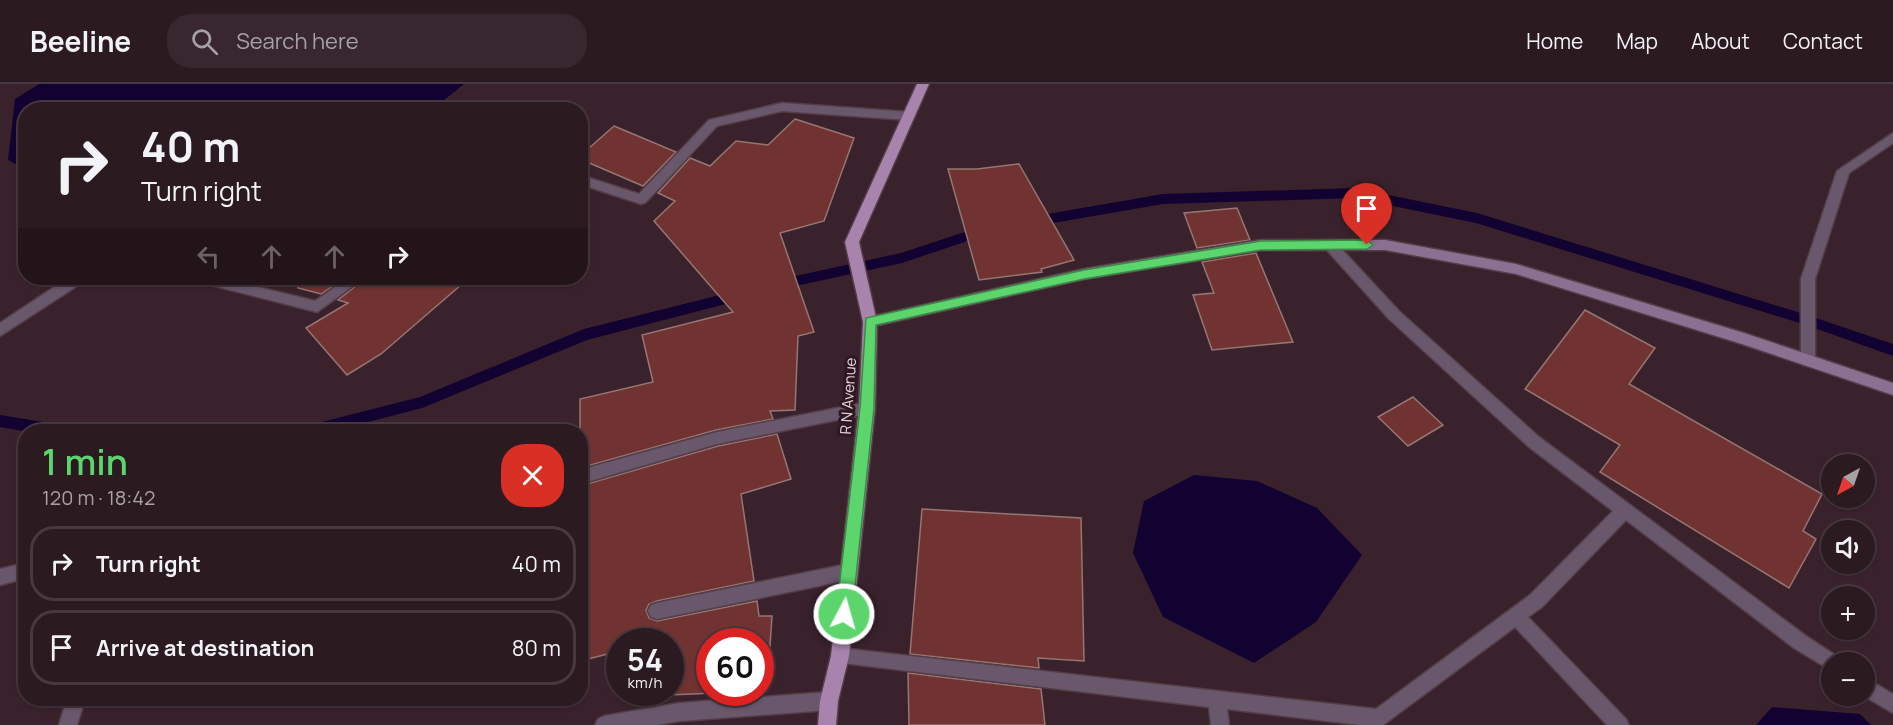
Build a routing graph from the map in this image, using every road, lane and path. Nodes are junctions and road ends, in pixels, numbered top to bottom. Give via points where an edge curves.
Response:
1 (923, 84) edge
2 (909, 116) junction
3 (1893, 137) edge
4 (588, 182) edge
5 (1330, 245) junction
6 (68, 285) edge
7 (231, 285) edge
8 (347, 285) edge
9 (870, 322) junction
10 (0, 330) edge
11 (1808, 361) junction
12 (1893, 389) edge
13 (867, 408) junction
14 (588, 475) edge
15 (1625, 510) junction
16 (18, 572) edge
17 (848, 572) junction
18 (0, 577) edge
19 (657, 611) dead end
20 (1516, 616) junction
21 (840, 656) junction
22 (1821, 656) edge
23 (1875, 692) edge
24 (1216, 699) junction
25 (829, 701) junction
26 (1893, 704) edge
27 (74, 706) edge
28 (68, 725) edge
29 (604, 725) edge
30 (827, 725) edge
31 (1220, 725) edge
32 (1620, 725) edge

1 - 2 main road, R N Avenue
2 - 4 street via 782,107 713,123 641,199
2 - 9 main road, R N Avenue via 852,242
3 - 11 street via 1843,171 1808,279
5 - 9 street via 1261,245 1084,274
5 - 11 street via 1385,245 1516,269
5 - 15 street via 1394,315 1516,426
6 - 10 street
7 - 8 street via 317,307
9 - 13 main road, R N Avenue
11 - 12 street
13 - 14 street via 717,438
13 - 17 main road, R N Avenue
15 - 20 street via 1536,601
15 - 22 street
16 - 18 street
17 - 19 street
17 - 21 main road, R N Avenue
20 - 24 street via 1378,718
20 - 32 street
21 - 24 street
21 - 25 main road, R N Avenue
23 - 26 street
24 - 31 street
25 - 29 street via 680,712
25 - 30 main road, R N Avenue
27 - 28 street

